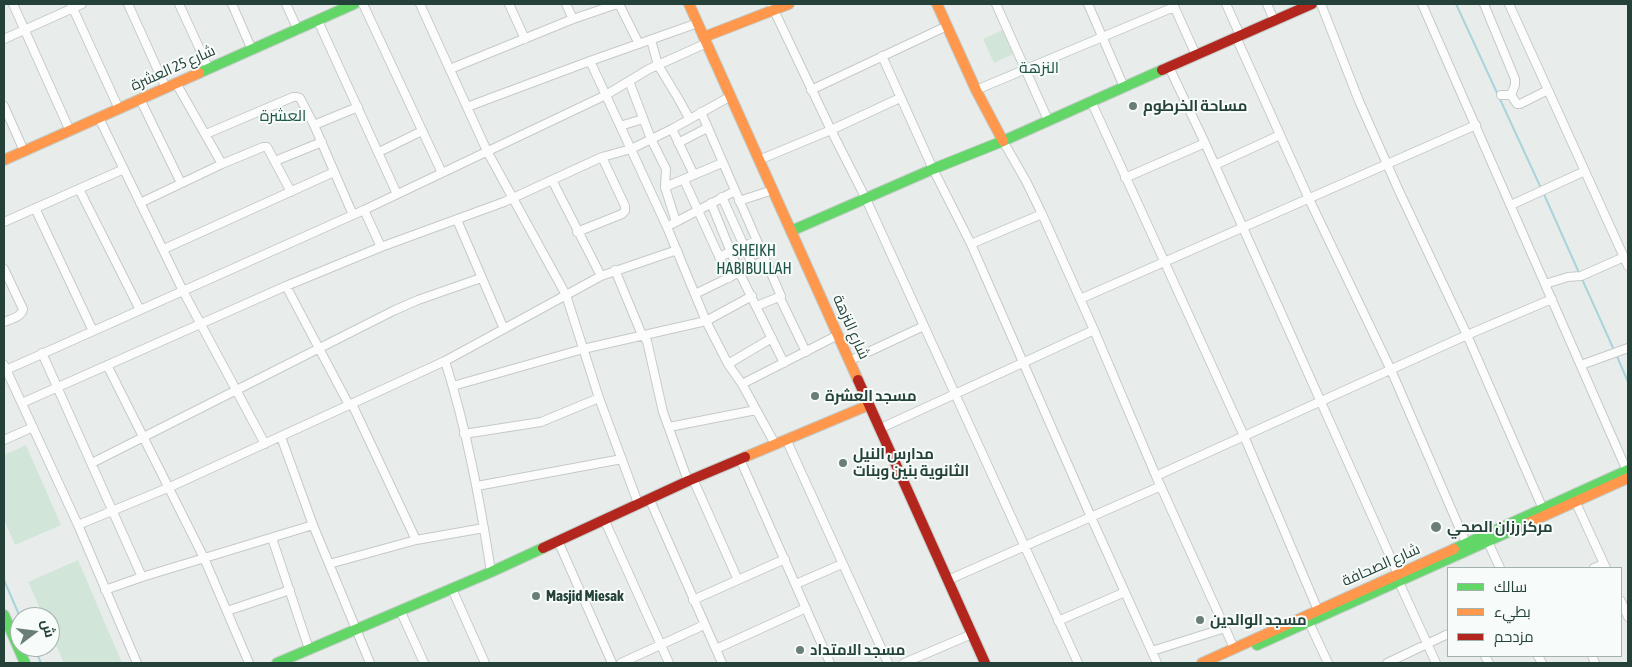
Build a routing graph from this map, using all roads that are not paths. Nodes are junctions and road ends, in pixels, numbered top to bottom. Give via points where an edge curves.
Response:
1 (13, 4) edge
2 (82, 4) edge
3 (128, 4) edge
4 (179, 4) edge
5 (232, 4) edge
6 (286, 4) edge
7 (363, 4) edge
8 (420, 4) edge
9 (509, 4) edge
10 (566, 4) edge
11 (618, 4) edge
12 (690, 4) edge
13 (789, 4) edge
14 (937, 4) edge
15 (996, 4) edge
16 (1088, 4) edge
17 (1226, 4) edge
18 (1267, 4) edge
19 (1312, 4) edge
20 (1321, 4) edge
21 (1422, 4) edge
22 (1484, 4) edge
23 (1509, 4) edge
24 (347, 5) edge
25 (1173, 5) edge
26 (72, 6) edge
27 (772, 7) edge
28 (573, 19) junction
29 (318, 20) junction
30 (1274, 20) junction
31 (698, 23) junction
32 (947, 26) junction
33 (24, 29) junction
34 (298, 30) junction
35 (1238, 36) junction
36 (1102, 38) junction
37 (4, 39) edge
38 (525, 39) junction
39 (651, 40) junction
40 (706, 40) junction
41 (640, 44) junction
42 (252, 50) junction
43 (882, 56) junction
44 (1196, 56) junction
45 (590, 61) junction
46 (658, 65) junction
47 (1169, 67) junction
48 (209, 69) junction
49 (450, 69) junction
50 (1025, 71) junction
51 (629, 81) junction
52 (176, 83) junction
53 (1124, 87) junction
54 (166, 88) junction
55 (811, 90) junction
56 (976, 90) junction
57 (1548, 90) junction
58 (606, 95) junction
59 (1511, 95) junction
60 (731, 96) junction
61 (1501, 96) dead end
62 (900, 98) junction
63 (140, 99) junction
64 (1091, 101) junction
65 (4, 106) edge
66 (358, 107) junction
67 (467, 107) junction
68 (119, 109) junction
69 (701, 112) junction
70 (98, 118) junction
71 (689, 118) junction
72 (643, 119) junction
73 (1048, 120) junction
74 (1476, 125) junction
75 (314, 126) junction
76 (620, 126) junction
77 (707, 128) junction
78 (672, 129) junction
79 (830, 130) junction
80 (70, 131) junction
81 (422, 131) junction
82 (206, 134) junction
83 (1280, 135) junction
84 (651, 139) junction
85 (1003, 141) junction
86 (322, 142) junction
87 (678, 143) junction
88 (1205, 143) junction
89 (630, 149) junction
90 (24, 151) junction
91 (487, 151) junction
92 (379, 152) junction
93 (602, 158) junction
94 (4, 160) edge
95 (759, 160) junction
96 (275, 161) junction
97 (722, 163) junction
98 (222, 164) junction
99 (1215, 165) junction
100 (1388, 165) junction
101 (124, 169) junction
102 (934, 169) junction
103 (1584, 171) junction
104 (334, 172) junction
105 (442, 173) junction
106 (694, 175) junction
107 (1125, 178) junction
108 (552, 180) junction
109 (684, 180) junction
110 (181, 183) junction
111 (665, 187) junction
112 (79, 189) junction
113 (773, 190) junction
114 (735, 191) junction
115 (291, 192) junction
116 (397, 194) junction
117 (722, 197) junction
118 (512, 198) junction
119 (866, 198) junction
120 (1309, 199) junction
121 (739, 201) junction
122 (140, 203) junction
123 (711, 203) junction
124 (1511, 205) junction
125 (35, 208) junction
126 (364, 210) junction
127 (698, 210) junction
128 (1042, 214) junction
129 (353, 215) junction
130 (457, 220) junction
131 (4, 222) edge
132 (676, 222) junction
133 (667, 226) junction
134 (1243, 229) junction
135 (577, 232) junction
136 (791, 232) junction
137 (756, 241) junction
138 (972, 244) junction
139 (744, 246) junction
140 (382, 247) junction
141 (164, 249) junction
142 (676, 250) junction
143 (731, 251) junction
144 (719, 256) junction
145 (1624, 257) junction
146 (765, 260) junction
147 (1164, 262) junction
148 (752, 266) junction
149 (1628, 266) edge
150 (4, 269) edge
151 (614, 270) junction
152 (739, 272) junction
153 (601, 276) junction
154 (481, 278) junction
155 (729, 278) junction
156 (1545, 284) junction
157 (286, 286) junction
158 (183, 292) junction
159 (695, 294) junction
160 (566, 295) junction
161 (752, 296) junction
162 (779, 296) junction
163 (1080, 300) junction
164 (1552, 300) junction
165 (757, 306) junction
166 (140, 310) junction
167 (706, 321) junction
168 (4, 322) edge
169 (200, 323) junction
170 (924, 326) junction
171 (504, 329) junction
172 (1094, 330) junction
173 (93, 331) junction
174 (642, 335) junction
175 (838, 335) junction
176 (1467, 335) junction
177 (772, 338) junction
178 (1628, 348) edge
179 (320, 349) junction
180 (583, 349) junction
181 (806, 352) junction
182 (42, 353) junction
183 (444, 361) junction
184 (849, 361) junction
185 (1023, 362) junction
186 (784, 363) junction
187 (728, 364) junction
188 (107, 365) junction
189 (1581, 365) junction
190 (5, 367) edge
191 (1391, 370) junction
192 (742, 384) junction
193 (452, 386) junction
194 (58, 387) junction
195 (237, 389) junction
196 (955, 394) junction
197 (600, 398) junction
198 (1321, 401) junction
199 (22, 403) junction
200 (350, 405) junction
201 (869, 405) junction
202 (756, 410) junction
203 (33, 427) junction
204 (669, 427) junction
205 (879, 429) junction
206 (464, 434) junction
207 (1244, 436) junction
208 (281, 437) junction
209 (144, 438) junction
210 (786, 439) junction
211 (4, 440) edge
212 (265, 444) junction
213 (775, 444) junction
214 (622, 459) junction
215 (740, 459) junction
216 (92, 463) junction
217 (1628, 473) edge
218 (1156, 476) junction
219 (691, 480) junction
220 (476, 486) junction
221 (1161, 486) junction
222 (170, 487) junction
223 (649, 498) junction
224 (1576, 502) junction
225 (638, 503) junction
226 (1543, 509) junction
227 (114, 511) junction
228 (1091, 517) junction
229 (604, 519) junction
230 (78, 525) junction
231 (313, 525) junction
232 (484, 528) junction
233 (272, 538) junction
234 (416, 540) junction
235 (558, 541) junction
236 (1488, 542) junction
237 (1466, 543) junction
238 (1024, 546) junction
239 (204, 558) junction
240 (785, 559) junction
241 (329, 564) junction
242 (842, 564) junction
243 (1605, 566) edge
244 (1500, 567) edge
245 (491, 572) junction
246 (142, 577) junction
247 (1399, 578) junction
248 (738, 580) junction
249 (948, 580) junction
250 (796, 584) junction
251 (452, 589) junction
252 (105, 590) junction
253 (290, 590) junction
254 (1125, 592) junction
255 (693, 600) junction
256 (806, 608) junction
257 (400, 610) junction
258 (227, 611) junction
259 (1319, 613) junction
260 (4, 615) edge
261 (1308, 619) junction
262 (1058, 621) junction
263 (704, 625) junction
264 (6, 628) edge
265 (1225, 628) junction
266 (355, 630) junction
267 (972, 634) junction
268 (1447, 634) edge
269 (1428, 644) junction
270 (661, 645) junction
271 (1234, 648) junction
272 (310, 649) junction
273 (716, 649) junction
274 (1152, 651) junction
275 (25, 663) edge
276 (138, 663) edge
277 (249, 663) edge
278 (277, 663) edge
279 (370, 663) edge
280 (424, 663) edge
281 (485, 663) edge
282 (612, 663) edge
283 (621, 663) edge
284 (669, 663) edge
285 (722, 663) edge
286 (830, 663) edge
287 (888, 663) edge
288 (904, 663) edge
289 (985, 663) edge
290 (1078, 663) edge
291 (1158, 663) edge
292 (1202, 663) edge
293 (1217, 663) edge
294 (1328, 663) edge
295 (1387, 663) edge
296 (1436, 663) edge

1 - 33 street
2 - 26 street
3 - 54 street
4 - 48 street
5 - 42 street
6 - 34 street
7 - 81 street
8 - 49 street
9 - 38 street
10 - 28 street
11 - 28 street
11 - 41 street
12 - 31 street, شارع النزهة
13 - 27 street
14 - 32 street
15 - 50 street
16 - 36 street
17 - 35 street
18 - 30 street
19 - 30 street
20 - 100 street
21 - 74 street
22 - 59 street via 1515,79
23 - 57 street
24 - 29 street, شارع 25 العشرة
25 - 36 street
25 - 44 street
26 - 33 street
26 - 68 street
27 - 40 street
27 - 55 street
28 - 38 street
29 - 34 street, شارع 25 العشرة
29 - 66 street
30 - 35 street
31 - 39 street
31 - 40 street, شارع النزهة
32 - 43 street
32 - 56 street
33 - 37 street
33 - 80 street
34 - 42 street, شارع 25 العشرة
35 - 44 street
35 - 83 street
36 - 50 street
36 - 53 street
38 - 49 street
39 - 41 street
39 - 46 street
40 - 46 street
40 - 60 street, شارع النزهة
41 - 45 street
42 - 48 street, شارع 25 العشرة
43 - 55 street
43 - 62 street
44 - 47 street
45 - 58 street
45 - 67 street
46 - 51 street
46 - 71 street
47 - 53 street
47 - 88 street
48 - 52 street, شارع 25 العشرة
49 - 67 street
50 - 56 street
50 - 73 street
51 - 58 street
51 - 72 street
52 - 54 street, شارع 25 العشرة
52 - 82 street
53 - 64 street
54 - 63 street, شارع 25 العشرة
55 - 79 street
56 - 85 street
57 - 59 street via 1520,104
57 - 103 street
58 - 76 street
58 - 91 street
59 - 61 street
60 - 69 street
60 - 95 street, شارع النزهة
62 - 79 street
62 - 102 street
63 - 68 street, شارع 25 العشرة
63 - 110 street
64 - 73 street
64 - 107 street
65 - 90 street
66 - 75 street
66 - 92 street
67 - 91 street
68 - 70 street, شارع 25 العشرة
69 - 71 street
69 - 77 street
70 - 80 street, شارع 25 العشرة
70 - 101 street
71 - 78 street
72 - 76 street
72 - 84 street
73 - 85 street
74 - 100 street
74 - 124 street
75 - 82 street via 303,101 297,97
75 - 86 street
76 - 89 street
77 - 87 street
77 - 97 street
78 - 84 street
78 - 87 street
79 - 95 street
79 - 119 street
80 - 90 street, شارع 25 العشرة
81 - 92 street
81 - 105 street
82 - 98 street
83 - 99 street
83 - 120 street
84 - 89 street
84 - 111 street via 666,169
85 - 102 street
85 - 128 street
86 - 96 street
86 - 104 street
87 - 106 street
88 - 99 street
88 - 107 street
89 - 93 street
89 - 133 street
90 - 94 street, شارع 25 العشرة
91 - 105 street
91 - 118 street
92 - 116 street
93 - 108 street
93 - 135 street via 625,211
95 - 113 street, شارع النزهة
96 - 98 street via 265,146
96 - 115 street
97 - 106 street
97 - 114 street
98 - 110 street
99 - 134 street
100 - 120 street
100 - 176 street
101 - 112 street
101 - 122 street
102 - 119 street
102 - 138 street
103 - 124 street
103 - 145 street
104 - 115 street
104 - 129 street
105 - 116 street
106 - 109 street
107 - 147 street
108 - 118 street
108 - 135 street
109 - 111 street
109 - 127 street
110 - 122 street
111 - 132 street
112 - 125 street
112 - 166 street
113 - 121 street
113 - 136 street, شارع النزهة
114 - 117 street
114 - 121 street
115 - 141 street
116 - 126 street
117 - 123 street
117 - 139 street
118 - 130 street
118 - 160 street
119 - 136 street
119 - 170 street
120 - 134 street
120 - 191 street
121 - 137 street
122 - 141 street
123 - 127 street
123 - 143 street
124 - 156 street
125 - 131 street
125 - 173 street
126 - 129 street
126 - 140 street
127 - 132 street
127 - 144 street
128 - 138 street
128 - 163 street
129 - 158 street
130 - 140 street
130 - 154 street
132 - 133 street
133 - 142 street
134 - 147 street
134 - 198 street
135 - 153 street
136 - 175 street, شارع النزهة
137 - 139 street
137 - 146 street
138 - 185 street
139 - 143 street
139 - 148 street
140 - 157 street
141 - 158 street
142 - 151 street
142 - 159 street
143 - 144 street
143 - 152 street
144 - 155 street
145 - 149 street
145 - 156 street via 1581,276
146 - 148 street
146 - 162 street
147 - 163 street
147 - 207 street
148 - 152 street
150 - 168 street via 23,309 21,315
151 - 153 street
151 - 174 street
152 - 155 street
152 - 161 street
153 - 160 street
154 - 171 street
154 - 179 street via 418,300
155 - 159 street
156 - 164 street
157 - 169 street
157 - 179 street
158 - 166 street
158 - 169 street
159 - 167 street
160 - 171 street
160 - 180 street
161 - 165 street
161 - 167 street
162 - 165 street
162 - 181 street
163 - 172 street
164 - 176 street
164 - 189 street
165 - 177 street
166 - 173 street
167 - 174 street
167 - 187 street
169 - 188 street
169 - 195 street
170 - 184 street
170 - 196 street
171 - 183 street
172 - 185 street
172 - 218 street
173 - 182 street
174 - 180 street
174 - 204 street via 650,351
175 - 181 street
175 - 184 street, شارع النزهة
176 - 191 street
176 - 226 street
177 - 186 street
177 - 187 street
178 - 189 street
179 - 195 street
179 - 200 street
180 - 193 street
180 - 197 street
181 - 186 street
182 - 190 street
182 - 194 street
183 - 193 street
183 - 200 street
184 - 201 street, شارع النزهة
185 - 196 street
185 - 228 street
186 - 192 street
187 - 192 street
188 - 194 street
188 - 209 street
189 - 217 street
190 - 199 street
191 - 198 street
191 - 237 street
192 - 202 street
193 - 206 street
194 - 199 street
194 - 216 street
195 - 209 street
195 - 212 street
196 - 205 street
196 - 238 street
197 - 206 street via 541,422
197 - 214 street
198 - 207 street
198 - 247 street
199 - 203 street
200 - 208 street
200 - 234 street
201 - 205 street, شارع النزهة
201 - 210 street
202 - 204 street
202 - 213 street
203 - 211 street
203 - 230 street
204 - 219 street
205 - 249 street, شارع النزهة
206 - 220 street
207 - 218 street
207 - 259 street
208 - 212 street
208 - 231 street
209 - 216 street
209 - 222 street
210 - 213 street
210 - 242 street
212 - 222 street
213 - 215 street
214 - 220 street
214 - 225 street
215 - 219 street
215 - 240 street
216 - 227 street
217 - 224 street, شارع الصحافة
217 - 226 street, شارع الصحافة
218 - 221 street
219 - 223 street
219 - 248 street
220 - 232 street
221 - 228 street
221 - 265 street
222 - 227 street
222 - 239 street
223 - 225 street
223 - 255 street
224 - 236 street, شارع الصحافة
224 - 243 street
225 - 229 street
226 - 237 street, شارع الصحافة
227 - 230 street
227 - 246 street
228 - 238 street
228 - 254 street
229 - 235 street
229 - 270 street
230 - 252 street
231 - 233 street
231 - 241 street
232 - 234 street
232 - 245 street
233 - 239 street
233 - 253 street
234 - 241 street
235 - 245 street
235 - 282 street
236 - 244 street
236 - 247 street, شارع الصحافة
237 - 247 street, شارع الصحافة
238 - 249 street
238 - 262 street
239 - 246 street
239 - 258 street
240 - 248 street
240 - 250 street
241 - 266 street
242 - 250 street
242 - 287 street
245 - 251 street
246 - 252 street
247 - 259 street, شارع الصحافة
247 - 269 street
248 - 255 street
249 - 267 street, شارع النزهة
250 - 256 street
251 - 257 street
251 - 281 street
252 - 276 street
253 - 258 street
253 - 272 street
254 - 262 street
254 - 274 street
255 - 263 street
256 - 273 street
256 - 286 street
257 - 266 street
257 - 280 street
258 - 277 street
259 - 261 street, شارع الصحافة
260 - 264 street
261 - 271 street, شارع الصحافة
261 - 293 street, شارع الصحافة
261 - 294 street
262 - 290 street
263 - 270 street
263 - 273 street
264 - 275 street
265 - 271 street
265 - 274 street
266 - 272 street
266 - 279 street
267 - 288 street
267 - 289 street, شارع النزهة
268 - 269 street
269 - 295 street
269 - 296 street
270 - 283 street
270 - 284 street
271 - 292 street, شارع الصحافة
272 - 278 street
273 - 285 street
274 - 291 street

